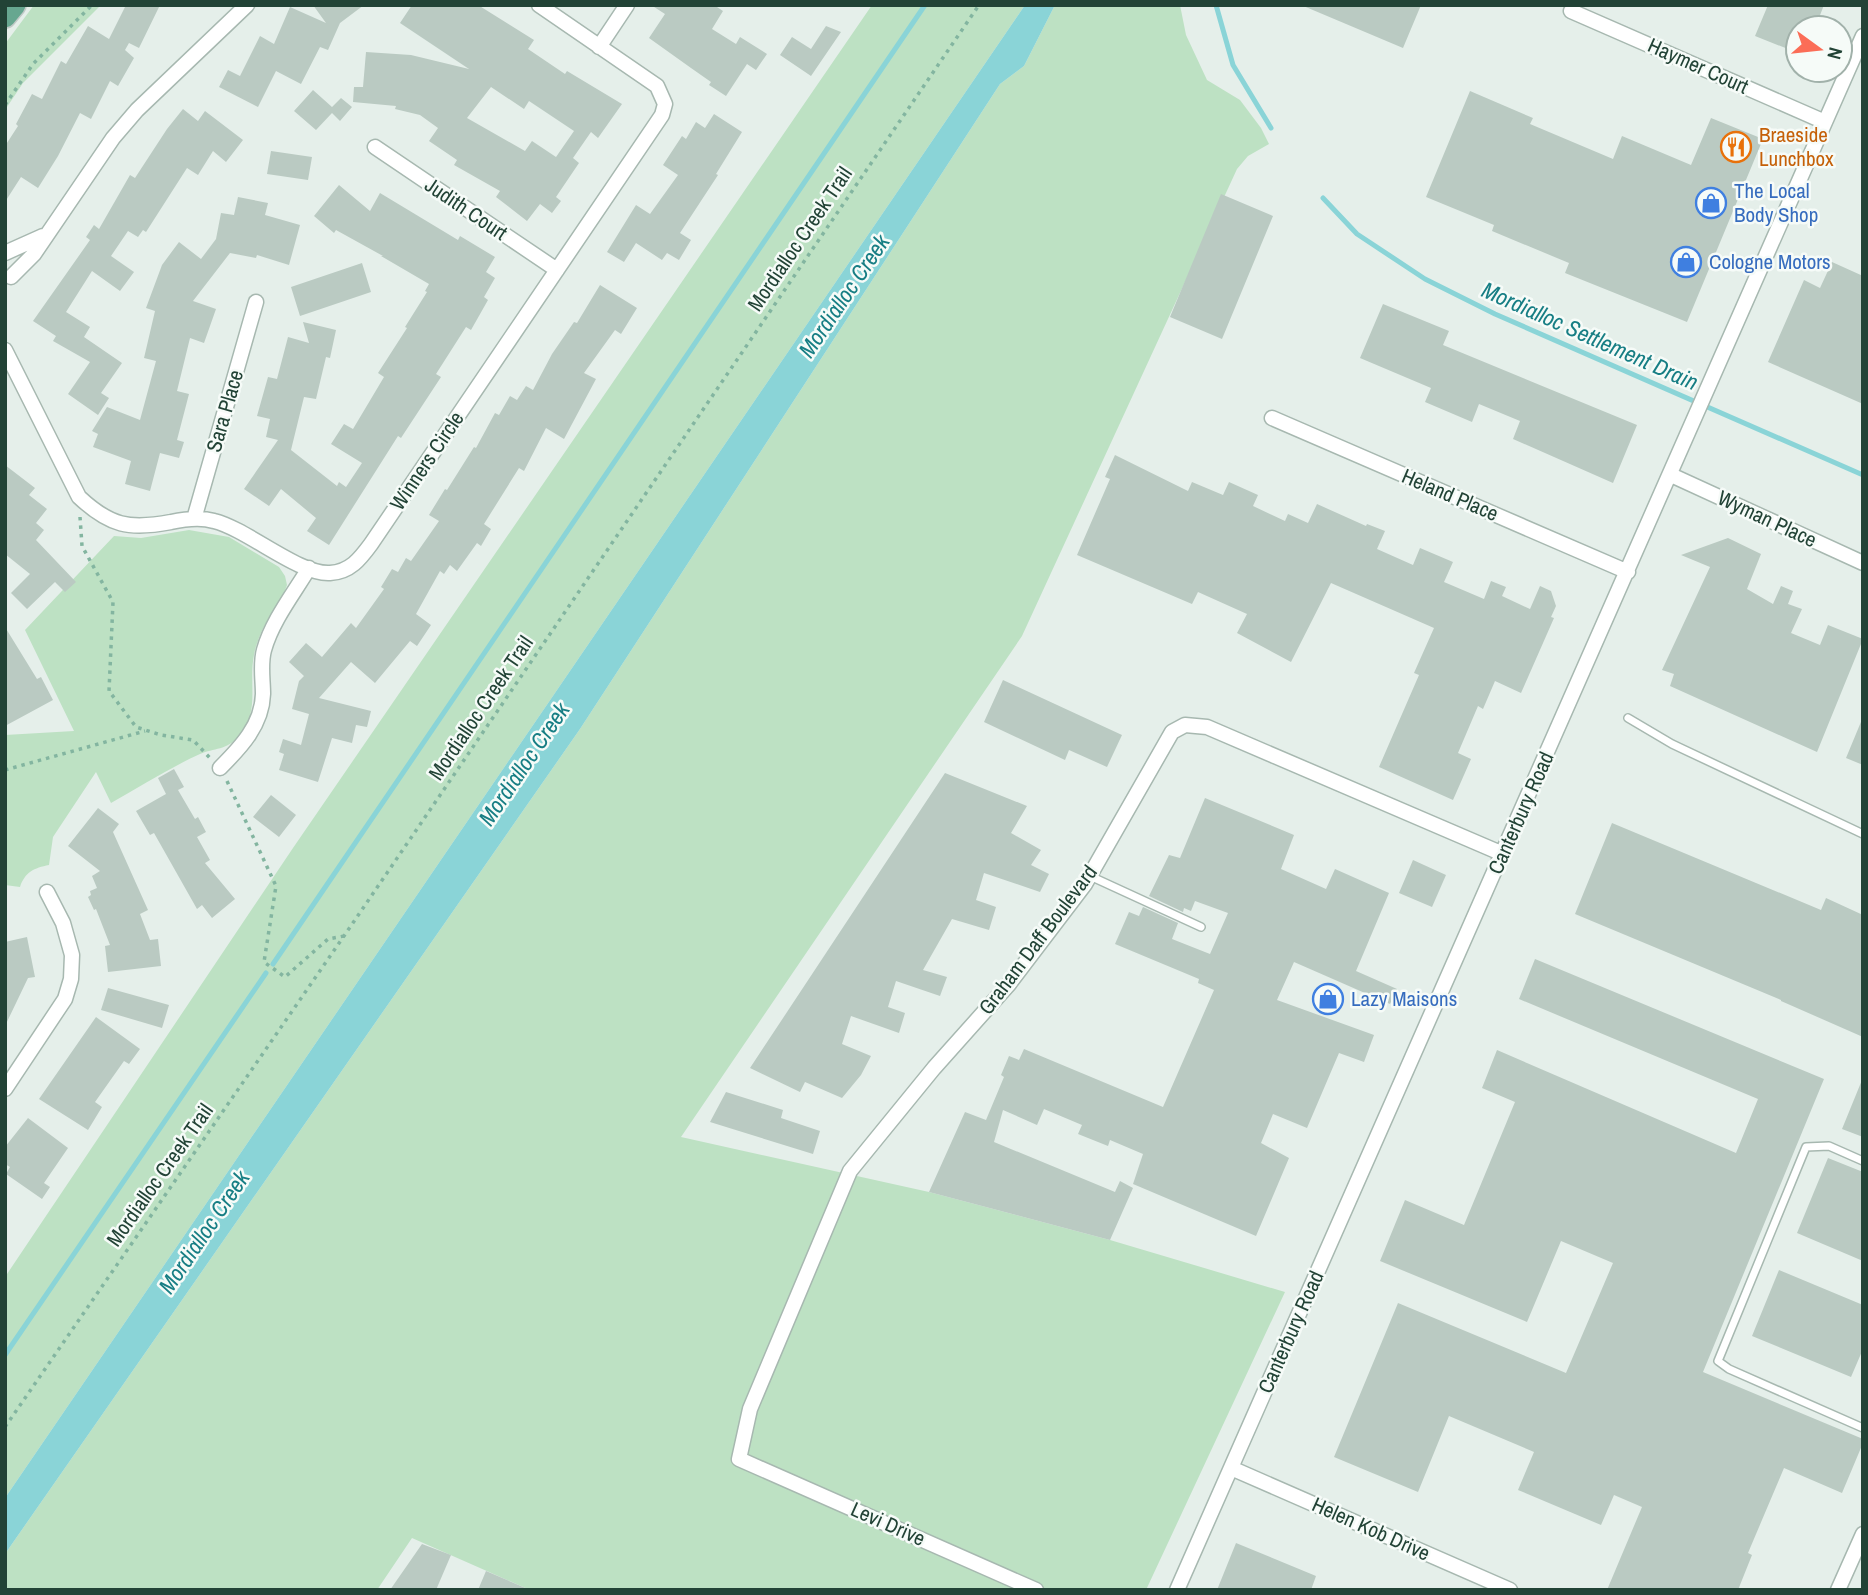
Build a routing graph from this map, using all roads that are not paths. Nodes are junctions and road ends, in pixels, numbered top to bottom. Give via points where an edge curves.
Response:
1 (15, 5) edge
2 (247, 5) edge
3 (539, 5) edge
4 (627, 5) edge
5 (1571, 10) dead end
6 (5, 17) edge
7 (1863, 36) edge
8 (599, 47) junction
9 (1825, 122) junction
10 (375, 147) dead end
11 (44, 236) junction
12 (5, 255) edge
13 (557, 270) junction
14 (8, 282) edge
15 (256, 302) dead end
16 (5, 350) edge
17 (1272, 418) dead end
18 (1671, 475) junction
19 (194, 519) junction
20 (1863, 563) edge
21 (309, 568) junction
22 (1628, 572) junction
23 (1628, 718) dead end
24 (220, 768) road end
25 (1863, 834) edge
26 (1503, 855) junction
27 (1089, 876) junction
28 (47, 892) dead end
29 (1201, 927) dead end
30 (5, 1088) edge
31 (1863, 1161) edge
32 (1863, 1416) edge
33 (1861, 1427) edge
34 (739, 1459) joint
35 (1231, 1468) junction
36 (1863, 1534) edge
37 (1036, 1590) edge
38 (1177, 1590) edge
39 (1510, 1590) edge
40 (1838, 1590) edge

1 - 6 main road
2 - 11 street via 137,110
3 - 8 street, Winners Circle
4 - 8 street
5 - 9 street, Haymer Court
7 - 9 street, Canterbury Road
8 - 13 street, Winners Circle via 657,86 665,104 656,125
9 - 18 street, Canterbury Road
10 - 13 street, Judith Court
11 - 12 street
11 - 14 street
12 - 14 street via 10,264
13 - 21 street, Winners Circle via 358,562 327,574
15 - 19 street, Sara Place
16 - 19 street, Winners Circle via 79,497 97,514 119,525 138,527
17 - 22 street, Heland Place
18 - 20 street, Wyman Place
18 - 22 street, Canterbury Road
19 - 21 street, Winners Circle via 237,529
21 - 24 street via 264,650 258,721 242,747
22 - 26 street, Canterbury Road
23 - 25 lane via 1672,744
26 - 27 street, Graham Daff Boulevard via 1207,727 1185,725 1172,732
26 - 35 street, Canterbury Road
27 - 29 lane
27 - 34 street, Graham Daff Boulevard via 1009,984 850,1171 750,1409
28 - 30 street via 72,955 71,979 65,999
31 - 33 lane via 1829,1146 1806,1147 1718,1361
32 - 33 lane
34 - 37 street, Levi Drive
35 - 38 street, Canterbury Road
35 - 39 street, Helen Kob Drive
36 - 40 street

